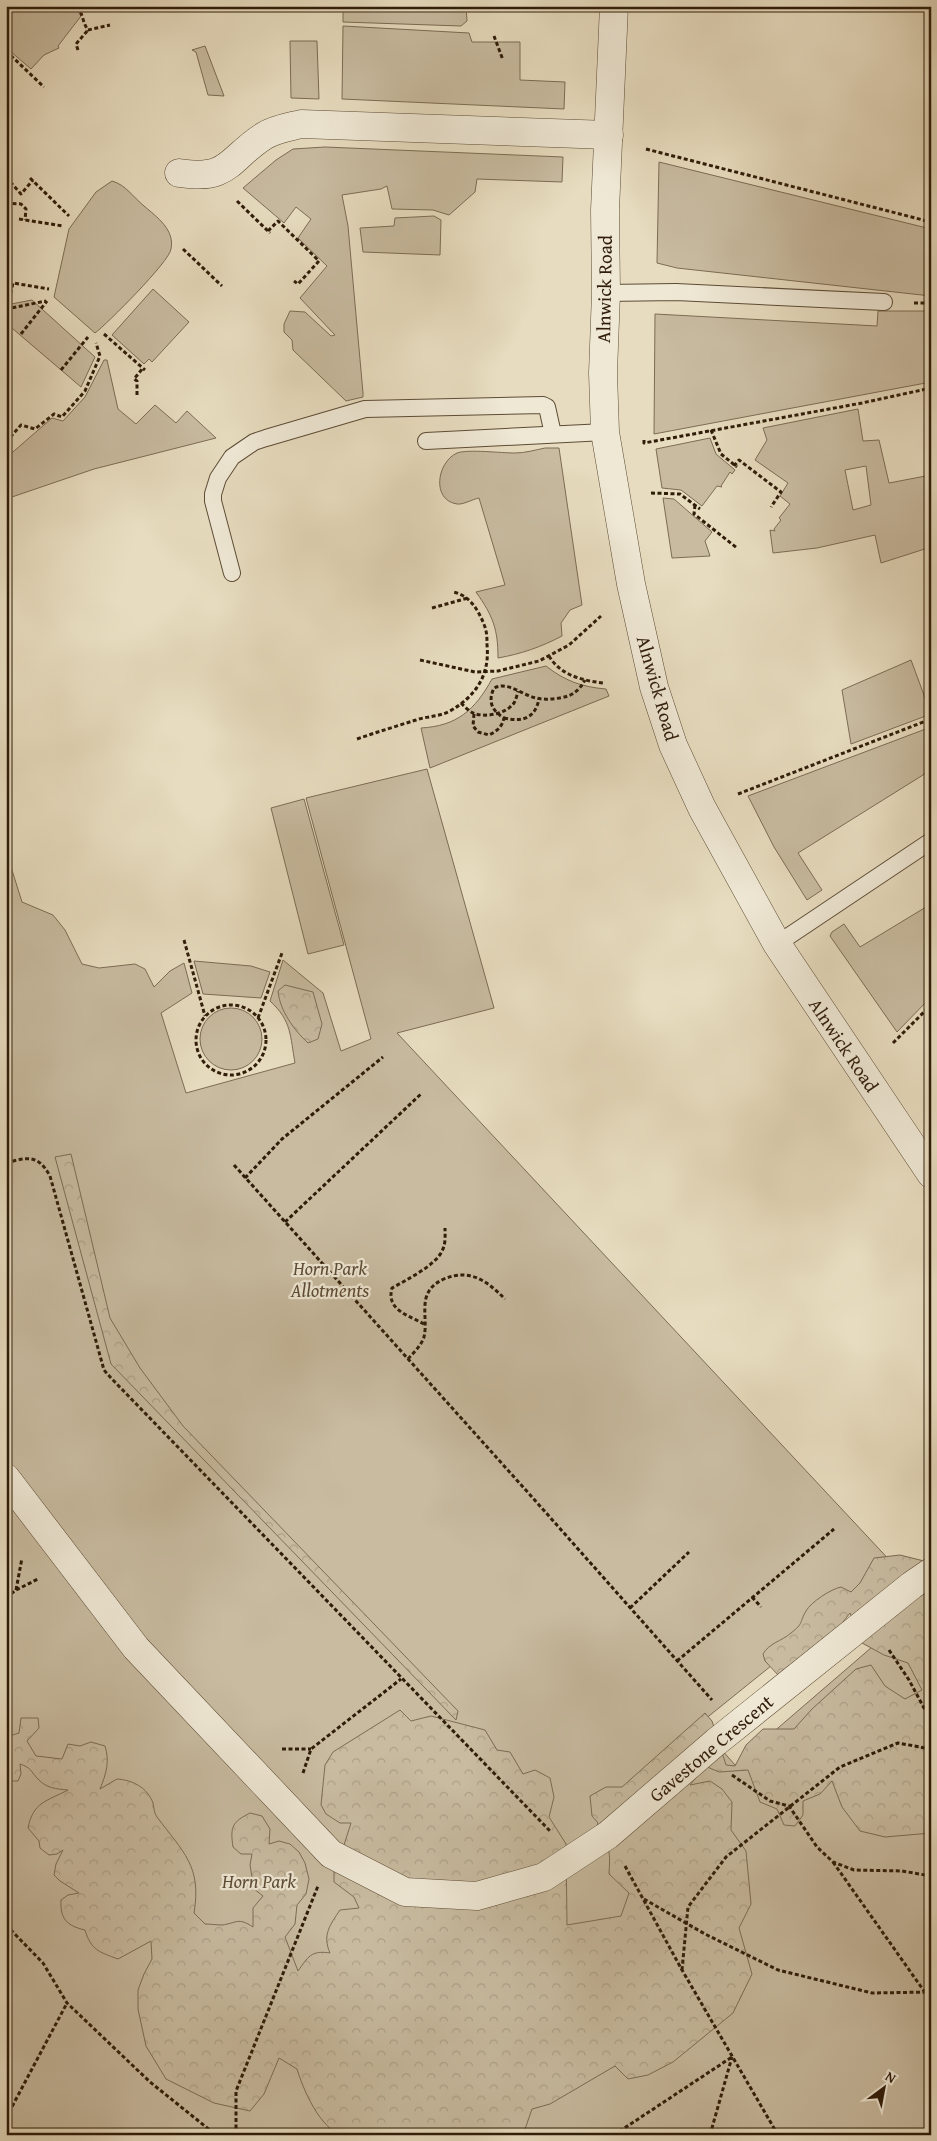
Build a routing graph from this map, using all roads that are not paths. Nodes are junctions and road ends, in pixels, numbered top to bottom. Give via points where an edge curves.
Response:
1 (614, 6) edge
2 (609, 135) junction
3 (179, 173) dead end
4 (606, 293) junction
5 (884, 302) dead end
6 (605, 432) junction
7 (553, 434) junction
8 (426, 441) dead end
9 (232, 573) dead end
10 (931, 842) edge
11 (777, 944) junction
12 (931, 1174) edge
13 (6, 1478) edge
14 (931, 1572) edge

1 - 2 street, Alnwick Road
2 - 3 street via 301,124 263,137 229,166 214,173 198,176
2 - 4 street, Alnwick Road via 605,210
4 - 5 lane via 676,292
4 - 6 street, Alnwick Road
6 - 7 lane
6 - 11 street, Alnwick Road via 631,584 654,687 673,744 702,808
7 - 8 lane
7 - 9 lane via 547,407 543,405 422,407 365,409 254,442 232,458 218,478 213,494
10 - 11 lane
11 - 12 street, Alnwick Road
13 - 14 street, Gavestone Crescent via 136,1648 331,1854 406,1892 477,1896 544,1876 608,1834 706,1750

